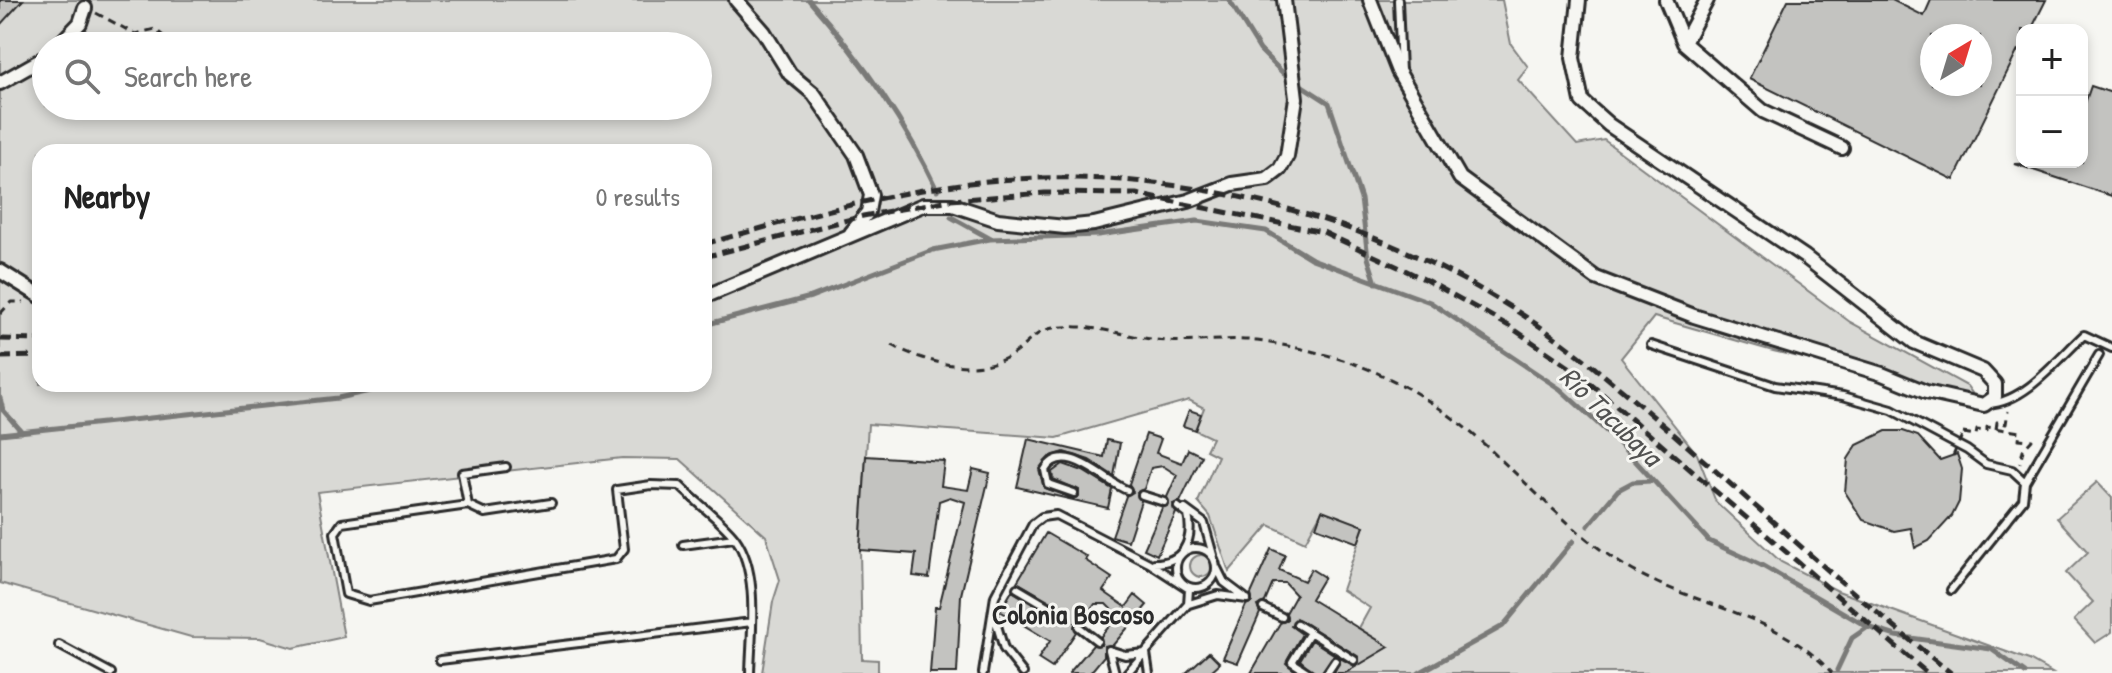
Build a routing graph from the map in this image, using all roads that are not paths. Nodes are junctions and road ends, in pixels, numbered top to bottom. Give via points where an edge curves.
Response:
1 (736, 0) edge
2 (1284, 0) edge
3 (1370, 0) edge
4 (1398, 0) edge
5 (1579, 0) edge
6 (1666, 0) edge
7 (1704, 2) edge
8 (85, 8) road end
9 (71, 32) edge
10 (1684, 43) junction
11 (32, 65) edge
12 (1401, 77) junction
13 (0, 83) edge
14 (1842, 148) dead end
15 (848, 237) junction
16 (0, 271) edge
17 (32, 291) edge
18 (712, 294) edge
19 (1651, 345) dead end
20 (2112, 348) edge
21 (2099, 355) dead end
22 (1984, 405) junction
23 (506, 467) dead end
24 (2025, 482) junction
25 (1127, 490) dead end
26 (1074, 493) dead end
27 (1142, 495) dead end
28 (1164, 502) dead end
29 (551, 503) dead end
30 (468, 505) junction
31 (734, 538) junction
32 (683, 545) dead end
33 (1181, 554) junction
34 (1215, 562) junction
35 (1149, 563) junction
36 (1206, 585) junction
37 (1186, 586) junction
38 (1017, 588) dead end
39 (1951, 590) dead end
40 (995, 596) junction
41 (1188, 604) junction
42 (1263, 608) dead end
43 (1066, 617) dead end
44 (1282, 617) dead end
45 (752, 622) junction
46 (1297, 624) dead end
47 (1079, 627) dead end
48 (1310, 632) junction
49 (1097, 641) dead end
50 (59, 645) dead end
51 (1146, 653) junction
52 (440, 660) dead end
53 (1354, 660) dead end
54 (1335, 661) dead end
55 (111, 673) edge
56 (750, 673) edge
57 (983, 673) edge
58 (1023, 673) edge
59 (1115, 673) edge
60 (1127, 673) edge
61 (1149, 673) edge
62 (1309, 673) edge
63 (1327, 673) edge

1 - 15 street via 790,74 814,94 856,155 871,195 868,212
2 - 15 street via 1296,98 1284,163 1275,174 1188,201 1065,227 998,220 934,204
3 - 12 street
4 - 12 lane
5 - 22 street via 1573,58 1582,101 1609,125 1805,257 1914,342 1983,371 1995,384 1995,397
6 - 10 street
7 - 10 street
8 - 9 street
10 - 14 street via 1763,111
11 - 13 street
12 - 22 street via 1460,178 1596,278 1926,392
15 - 18 street
16 - 17 street
19 - 24 lane via 1775,386 1892,410
20 - 22 lane via 2084,335 2025,390
21 - 24 lane
23 - 30 lane via 462,473
24 - 39 lane via 2023,500
25 - 26 lane via 1083,464 1060,458 1051,462 1045,470 1048,484
27 - 28 lane
29 - 30 lane via 485,513
30 - 31 lane via 342,523 335,533 346,594 369,601 616,559 624,549 617,490 651,485 680,486
31 - 32 lane
31 - 45 lane via 747,562
33 - 34 lane via 1195,547
33 - 34 lane via 1191,525 1178,507 1204,523
33 - 35 lane
33 - 37 lane via 1175,567
34 - 36 lane via 1212,581
34 - 41 lane via 1224,582 1247,599 1218,595
35 - 37 lane
35 - 40 lane via 1063,516 1049,515 1029,529
36 - 37 lane
36 - 41 lane
37 - 41 lane via 1191,593
38 - 43 lane
40 - 57 lane
40 - 58 lane via 998,636
41 - 51 lane
42 - 44 lane
45 - 52 lane
45 - 56 lane
46 - 48 lane
47 - 49 lane
48 - 53 lane
48 - 62 lane via 1292,662
50 - 55 lane
51 - 59 lane via 1109,650
51 - 60 lane
51 - 61 lane
54 - 63 lane

